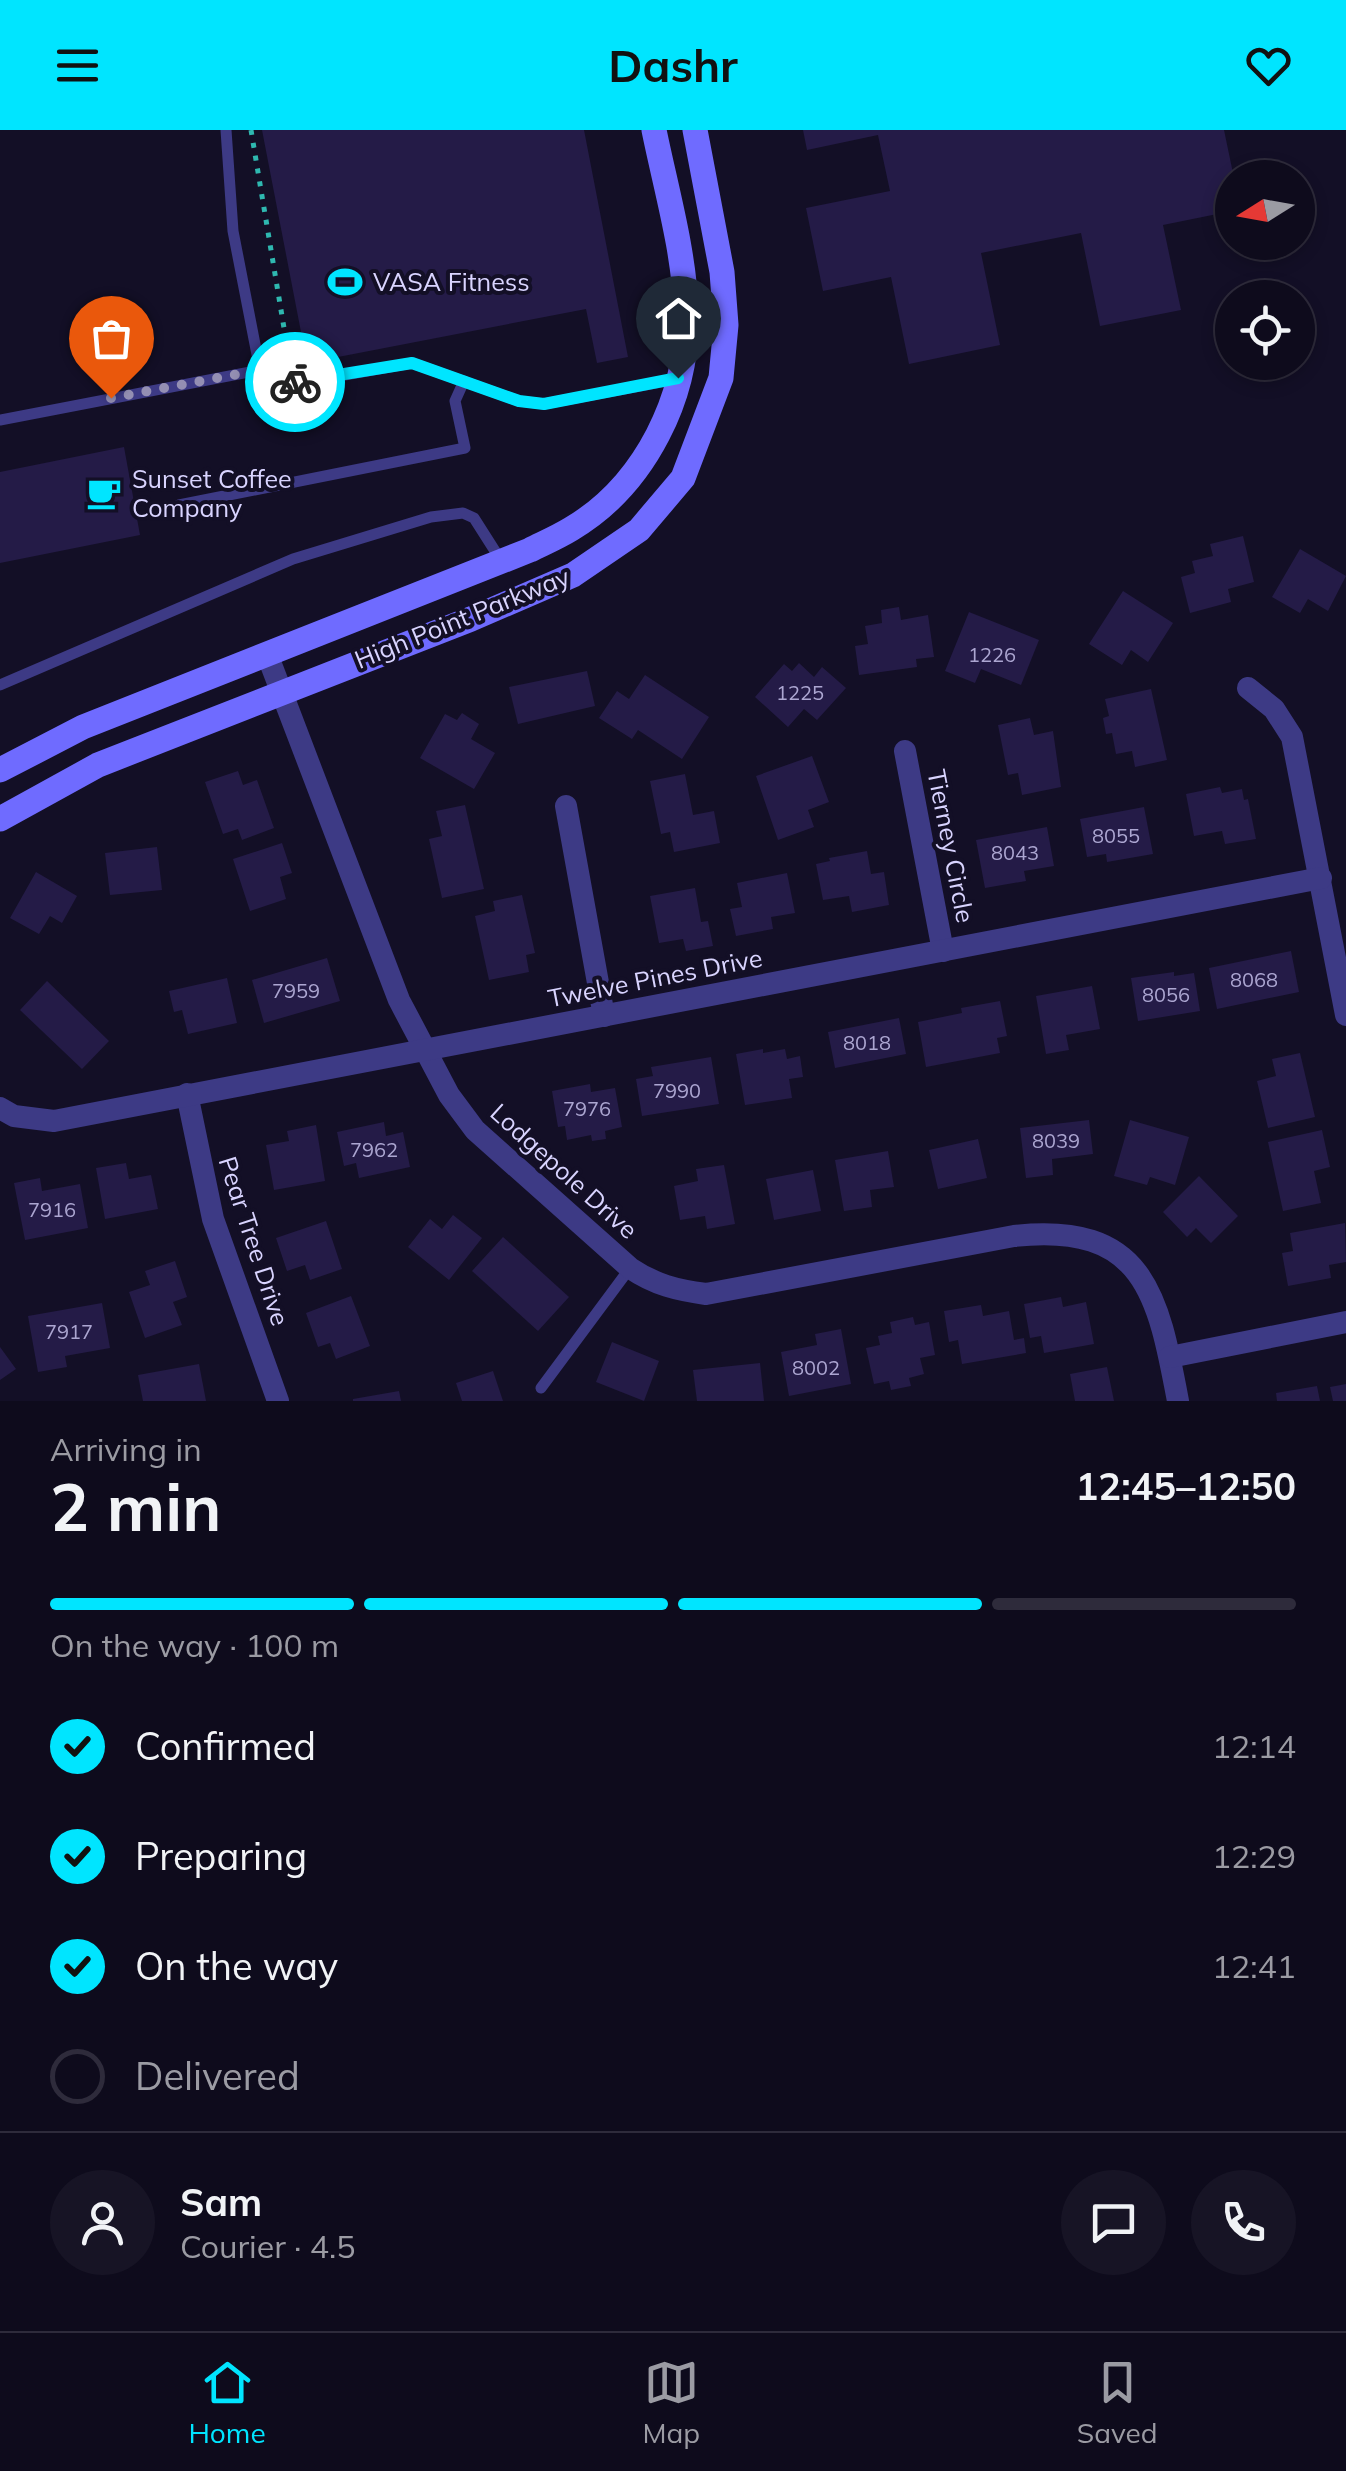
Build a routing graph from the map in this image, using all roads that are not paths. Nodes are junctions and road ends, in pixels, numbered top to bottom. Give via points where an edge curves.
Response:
1 (226, 130) edge
2 (654, 130) edge
3 (694, 130) edge
4 (260, 370) junction
5 (678, 378) junction
6 (464, 381) junction
7 (0, 420) edge
8 (180, 505) dead end
9 (502, 562) junction
10 (268, 654) junction
11 (0, 685) edge
12 (1248, 688) dead end
13 (282, 690) junction
14 (905, 751) dead end
15 (0, 770) edge
16 (566, 806) dead end
17 (0, 819) edge
18 (1321, 878) junction
19 (943, 951) junction
20 (604, 1016) junction
21 (1346, 1016) edge
22 (422, 1048) junction
23 (187, 1094) junction
24 (0, 1108) edge
25 (630, 1268) junction
26 (1346, 1322) edge
27 (1170, 1357) junction
28 (541, 1388) dead end
29 (278, 1401) edge
30 (1178, 1401) edge

1 - 4 lane via 234,231
2 - 5 street, High Point Parkway via 686,312
3 - 13 street, High Point Parkway via 726,325 722,378 682,478 639,530 572,574
4 - 6 lane via 292,382 412,363
4 - 7 lane
5 - 6 lane via 544,404
5 - 9 street, High Point Parkway via 668,416 645,458 612,496 573,528
6 - 8 lane via 456,400 465,448
9 - 10 street, High Point Parkway
9 - 11 lane via 474,518 431,517 293,559
10 - 13 street, Lodgepole Drive
10 - 15 street, High Point Parkway via 84,727
12 - 18 street via 1274,709 1292,737
13 - 17 street, High Point Parkway via 98,764
13 - 22 street, Lodgepole Drive
14 - 19 street, Tierney Circle
16 - 20 street
18 - 19 street, Twelve Pines Drive
18 - 21 street
19 - 20 street, Twelve Pines Drive
20 - 22 street, Twelve Pines Drive
22 - 23 street, Twelve Pines Drive
22 - 25 street, Lodgepole Drive via 475,1130
23 - 24 street, Twelve Pines Drive via 54,1121
23 - 29 street, Pear Tree Drive via 213,1219
25 - 27 street, Lodgepole Drive via 674,1290 706,1294 1049,1232 1084,1238 1136,1270 1161,1316
25 - 28 lane
26 - 27 street
27 - 30 street

